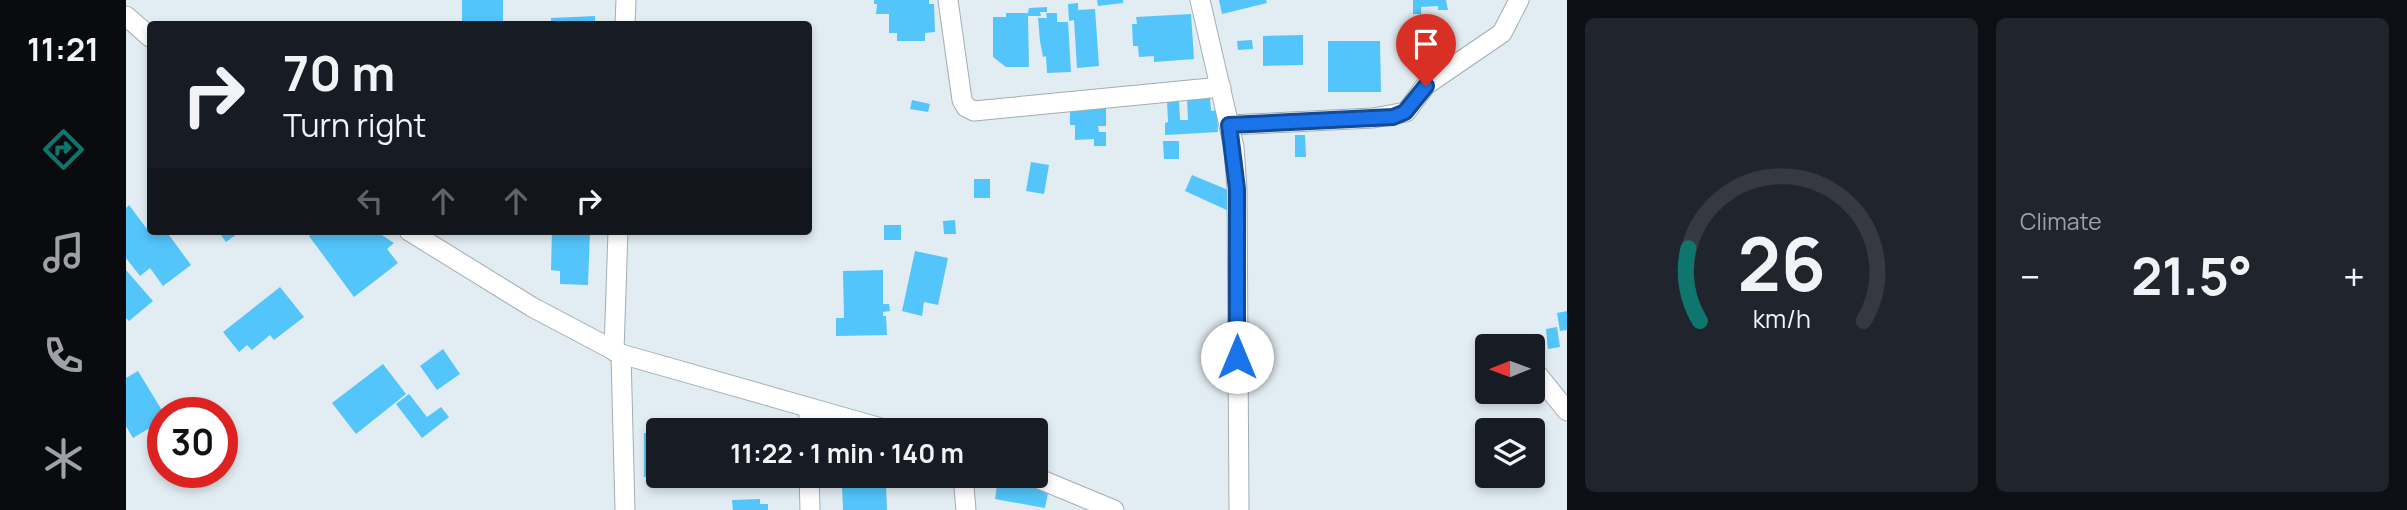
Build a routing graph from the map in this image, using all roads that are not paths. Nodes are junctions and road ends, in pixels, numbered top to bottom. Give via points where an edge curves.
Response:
1 (626, 0) edge
2 (948, 0) edge
3 (1200, 0) edge
4 (1519, 0) edge
5 (126, 16) edge
6 (625, 21) edge
7 (147, 34) edge
8 (1221, 87) junction
9 (1229, 125) junction
10 (415, 235) edge
11 (618, 235) edge
12 (617, 353) junction
13 (1545, 384) edge
14 (809, 408) junction
15 (1567, 411) edge
16 (809, 418) edge
17 (845, 418) edge
18 (1048, 483) edge
19 (810, 488) edge
20 (964, 488) edge
21 (625, 510) edge
22 (810, 510) edge
23 (966, 510) edge
24 (1114, 510) edge
25 (1238, 510) edge

1 - 6 street
2 - 8 street via 962,100 974,111
3 - 8 street
4 - 9 street via 1502,33 1426,86 1405,112 1373,118
5 - 7 street
8 - 9 street
9 - 25 street via 1237,189
10 - 12 street
11 - 12 street
12 - 14 street
12 - 21 street
13 - 15 street
14 - 16 street
14 - 17 street
18 - 24 street
19 - 22 street
20 - 23 street

